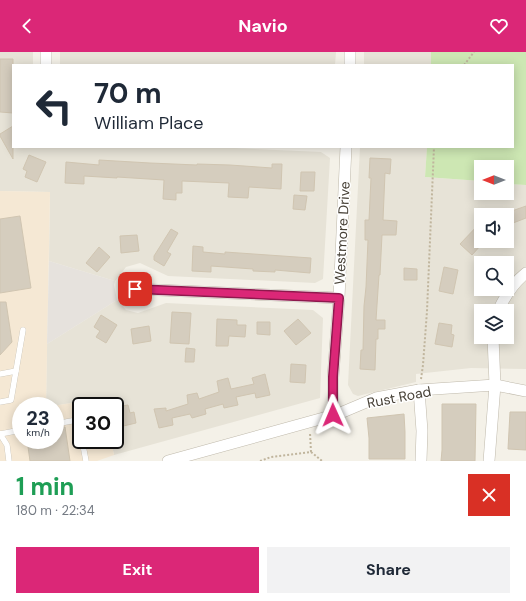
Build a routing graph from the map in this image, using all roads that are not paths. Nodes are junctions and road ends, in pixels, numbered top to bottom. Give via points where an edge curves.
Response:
1 (46, 52) edge
2 (350, 52) edge
3 (46, 64) edge
4 (350, 64) edge
5 (346, 148) edge
6 (526, 273) edge
7 (135, 289) dead end
8 (339, 298) junction
9 (502, 304) edge
10 (23, 330) dead end
11 (493, 344) edge
12 (16, 371) junction
13 (0, 374) edge
14 (495, 385) junction
15 (419, 390) junction
16 (526, 391) edge
17 (0, 402) edge
18 (333, 415) junction
19 (12, 432) edge
20 (0, 434) edge
21 (83, 449) edge
22 (9, 461) edge
23 (86, 461) edge
24 (168, 461) edge
25 (421, 461) edge
26 (489, 461) edge

1 - 3 street
2 - 4 street
5 - 8 street, Westmore Drive
6 - 9 street via 515,283
7 - 8 street
8 - 18 street, Westmore Drive
10 - 12 lane
11 - 14 street
12 - 13 lane
12 - 17 lane via 11,400
14 - 15 street, Rust Road
14 - 16 street, Rust Road
14 - 26 street
15 - 18 street, Rust Road via 376,398
15 - 25 street
18 - 24 street, Rust Road
19 - 20 lane
20 - 22 lane via 7,445
21 - 23 lane

